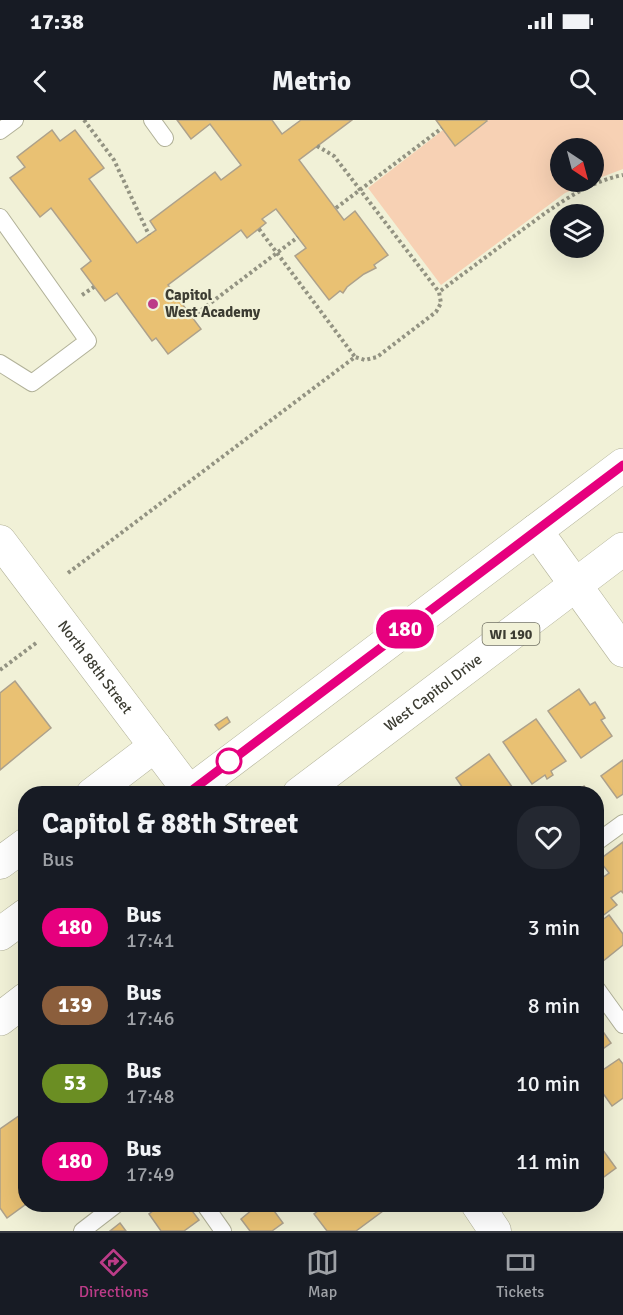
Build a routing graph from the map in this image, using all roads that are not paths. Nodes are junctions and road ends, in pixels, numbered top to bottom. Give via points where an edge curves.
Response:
1 (15, 120) edge
2 (152, 120) edge
3 (0, 132) edge
4 (165, 138) dead end
5 (0, 217) edge
6 (0, 363) edge
7 (623, 465) edge
8 (536, 530) junction
9 (0, 541) edge
10 (623, 549) edge
11 (575, 585) junction
12 (623, 651) edge
13 (155, 746) junction
14 (102, 786) edge
15 (184, 786) edge
16 (198, 786) edge
17 (310, 786) edge
18 (623, 823) edge
19 (604, 837) edge
20 (18, 850) edge
21 (0, 863) edge
22 (18, 921) edge
23 (0, 934) edge
24 (604, 999) edge
25 (18, 1005) edge
26 (0, 1019) edge
27 (623, 1025) edge
28 (107, 1212) edge
29 (210, 1212) edge
30 (482, 1212) edge
31 (82, 1231) edge
32 (223, 1231) edge
33 (495, 1231) edge

1 - 3 lane
2 - 4 lane
5 - 6 lane via 88,341 32,383
7 - 8 main road
8 - 11 street
8 - 16 main road
9 - 13 street, North 88th Street
10 - 11 main road, West Capitol Drive / WI 190
11 - 12 street
11 - 17 main road, West Capitol Drive / WI 190
13 - 14 street
13 - 15 street, North 88th Street
18 - 19 lane
20 - 21 street
22 - 23 main road
24 - 27 lane
25 - 26 main road
28 - 31 lane
29 - 32 lane
30 - 33 street

